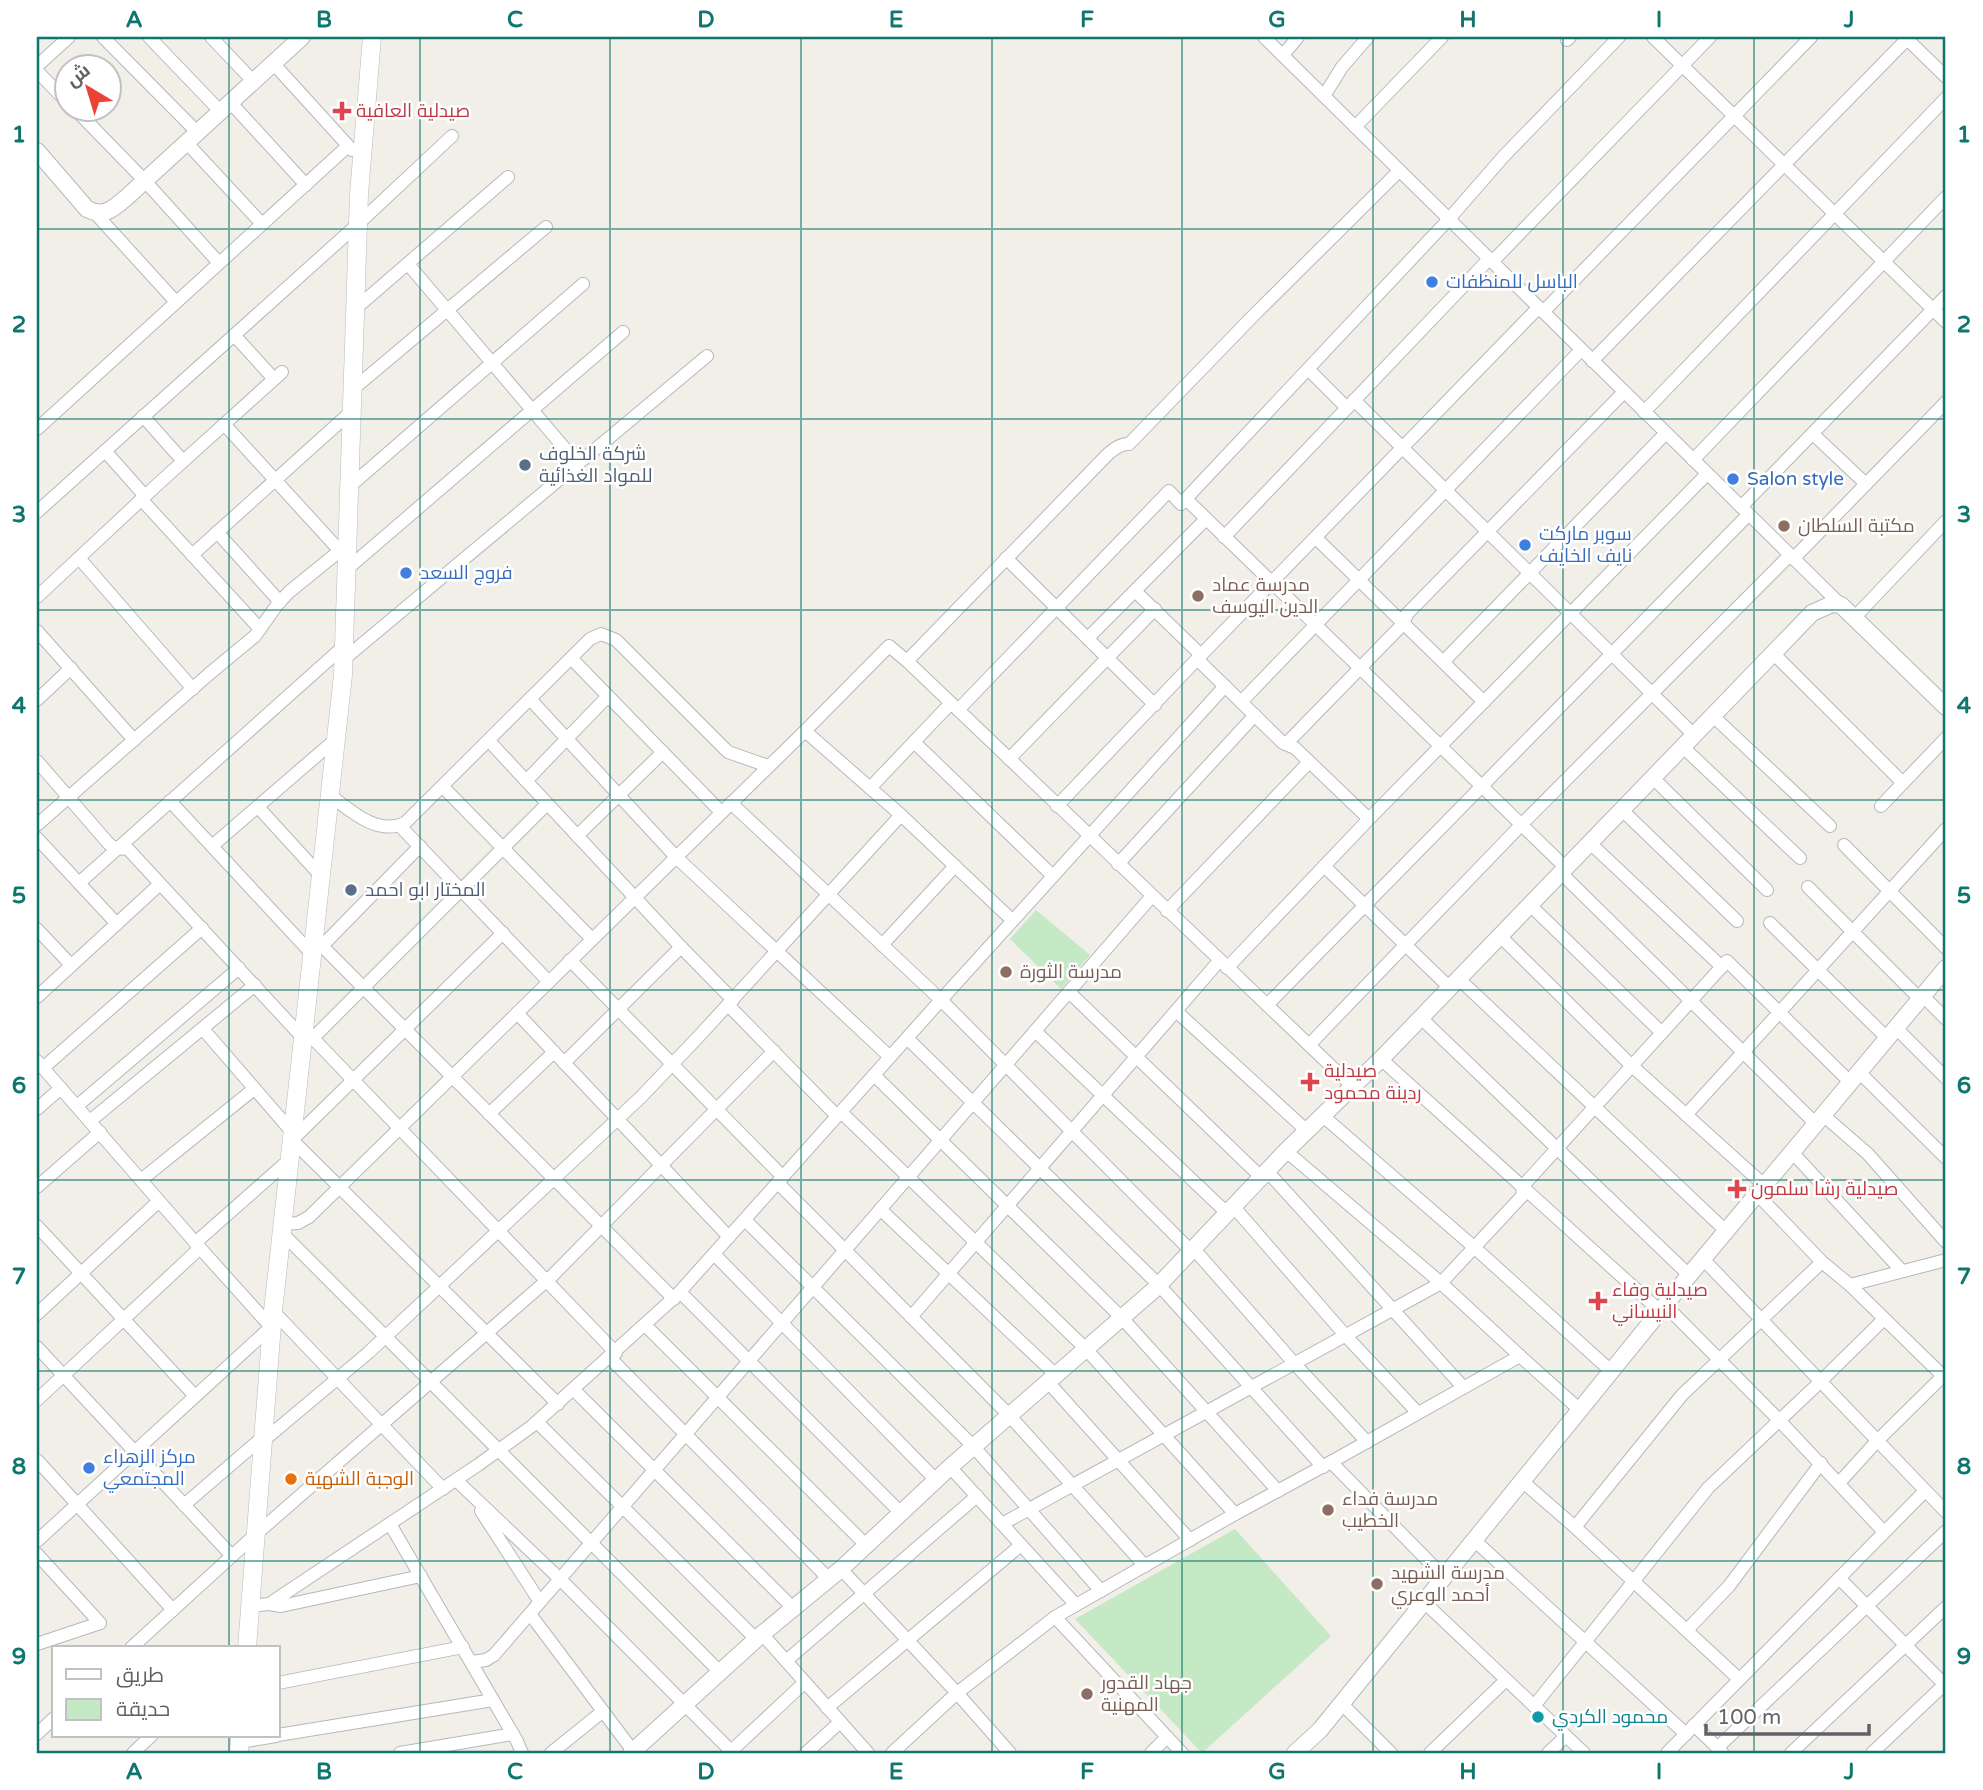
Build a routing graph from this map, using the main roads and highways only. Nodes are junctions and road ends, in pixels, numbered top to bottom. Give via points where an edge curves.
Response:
1 (372, 37) edge
2 (246, 1646) edge

1 - 2 main road via 358,224 343,654 307,1035 272,1319

